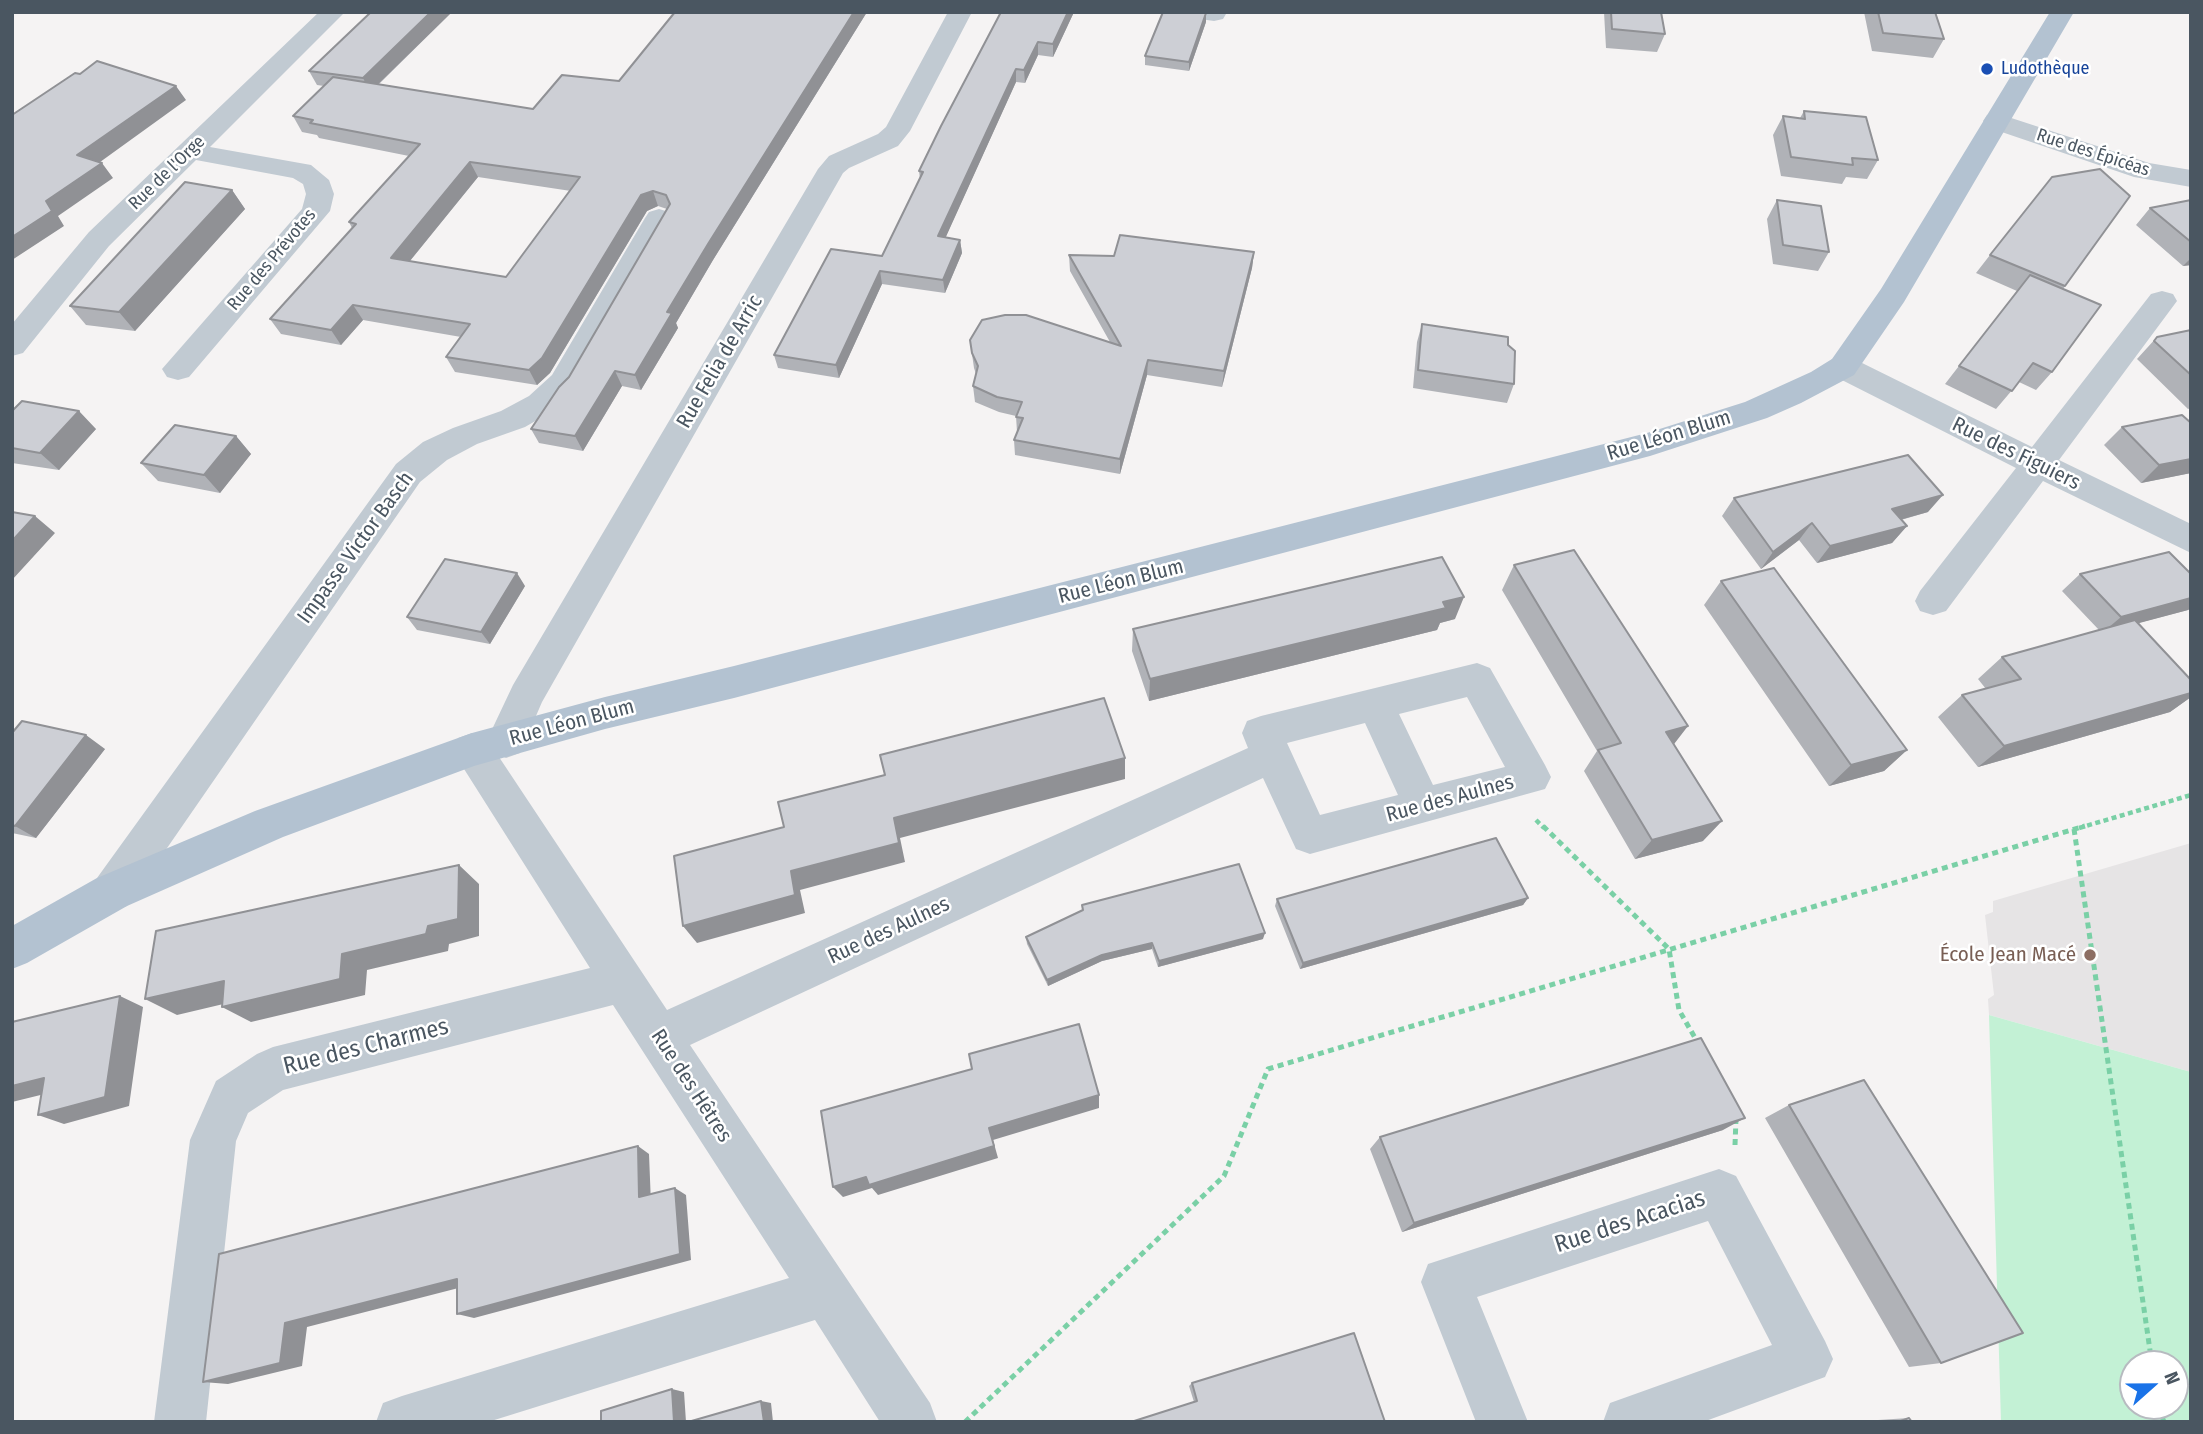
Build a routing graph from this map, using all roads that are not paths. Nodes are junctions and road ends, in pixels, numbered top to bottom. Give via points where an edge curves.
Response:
1 (333, 12) edge
2 (960, 12) edge
3 (2062, 12) edge
4 (1996, 121) junction
5 (189, 151) junction
6 (2191, 179) edge
7 (659, 218) edge
8 (2162, 301) dead end
9 (12, 345) edge
10 (1843, 367) junction
11 (178, 369) dead end
12 (2038, 465) junction
13 (2191, 540) edge
14 (1933, 601) dead end
15 (1375, 705) junction
16 (489, 746) junction
17 (1273, 755) junction
18 (1423, 806) junction
19 (112, 892) junction
20 (12, 949) edge
21 (623, 981) junction
22 (659, 1036) junction
23 (826, 1293) junction
24 (180, 1422) edge
25 (402, 1422) edge
26 (911, 1422) edge
27 (1502, 1422) edge
28 (1629, 1422) edge

1 - 5 street, Rue de l'Orge
2 - 16 street, Rue Felia de Arric via 897,131 832,169 526,696
3 - 4 main road, Rue Léon Blum
4 - 6 street, Rue des Épicéas via 2144,172
4 - 10 main road, Rue Léon Blum via 1893,295
5 - 9 street, Rue de l'Orge via 99,239
5 - 11 street, Rue des Prévotes via 301,171 315,180 320,194 316,211
7 - 19 street, Impasse Victor Basch via 564,383 540,404 435,451 408,473
8 - 12 street
10 - 12 street, Rue des Figuiers
10 - 16 main road, Rue Léon Blum via 1756,410 1650,444
12 - 13 street, Rue des Figuiers
12 - 14 street
15 - 17 street, Rue des Aulnes via 1261,733
15 - 18 street
15 - 18 street, Rue des Aulnes via 1476,679 1531,777
16 - 19 main road, Rue Léon Blum via 269,824
16 - 21 street, Rue des Hêtres
17 - 18 street, Rue des Aulnes via 1310,836
17 - 22 street, Rue des Aulnes
19 - 20 main road, Rue Léon Blum
21 - 22 street, Rue des Hêtres
21 - 24 street, Rue des Charmes via 274,1070 232,1097 213,1140
22 - 23 street, Rue des Hêtres
23 - 25 street
23 - 26 street, Rue des Hêtres
27 - 28 street, Rue des Acacias via 1446,1282 1719,1193 1807,1359

